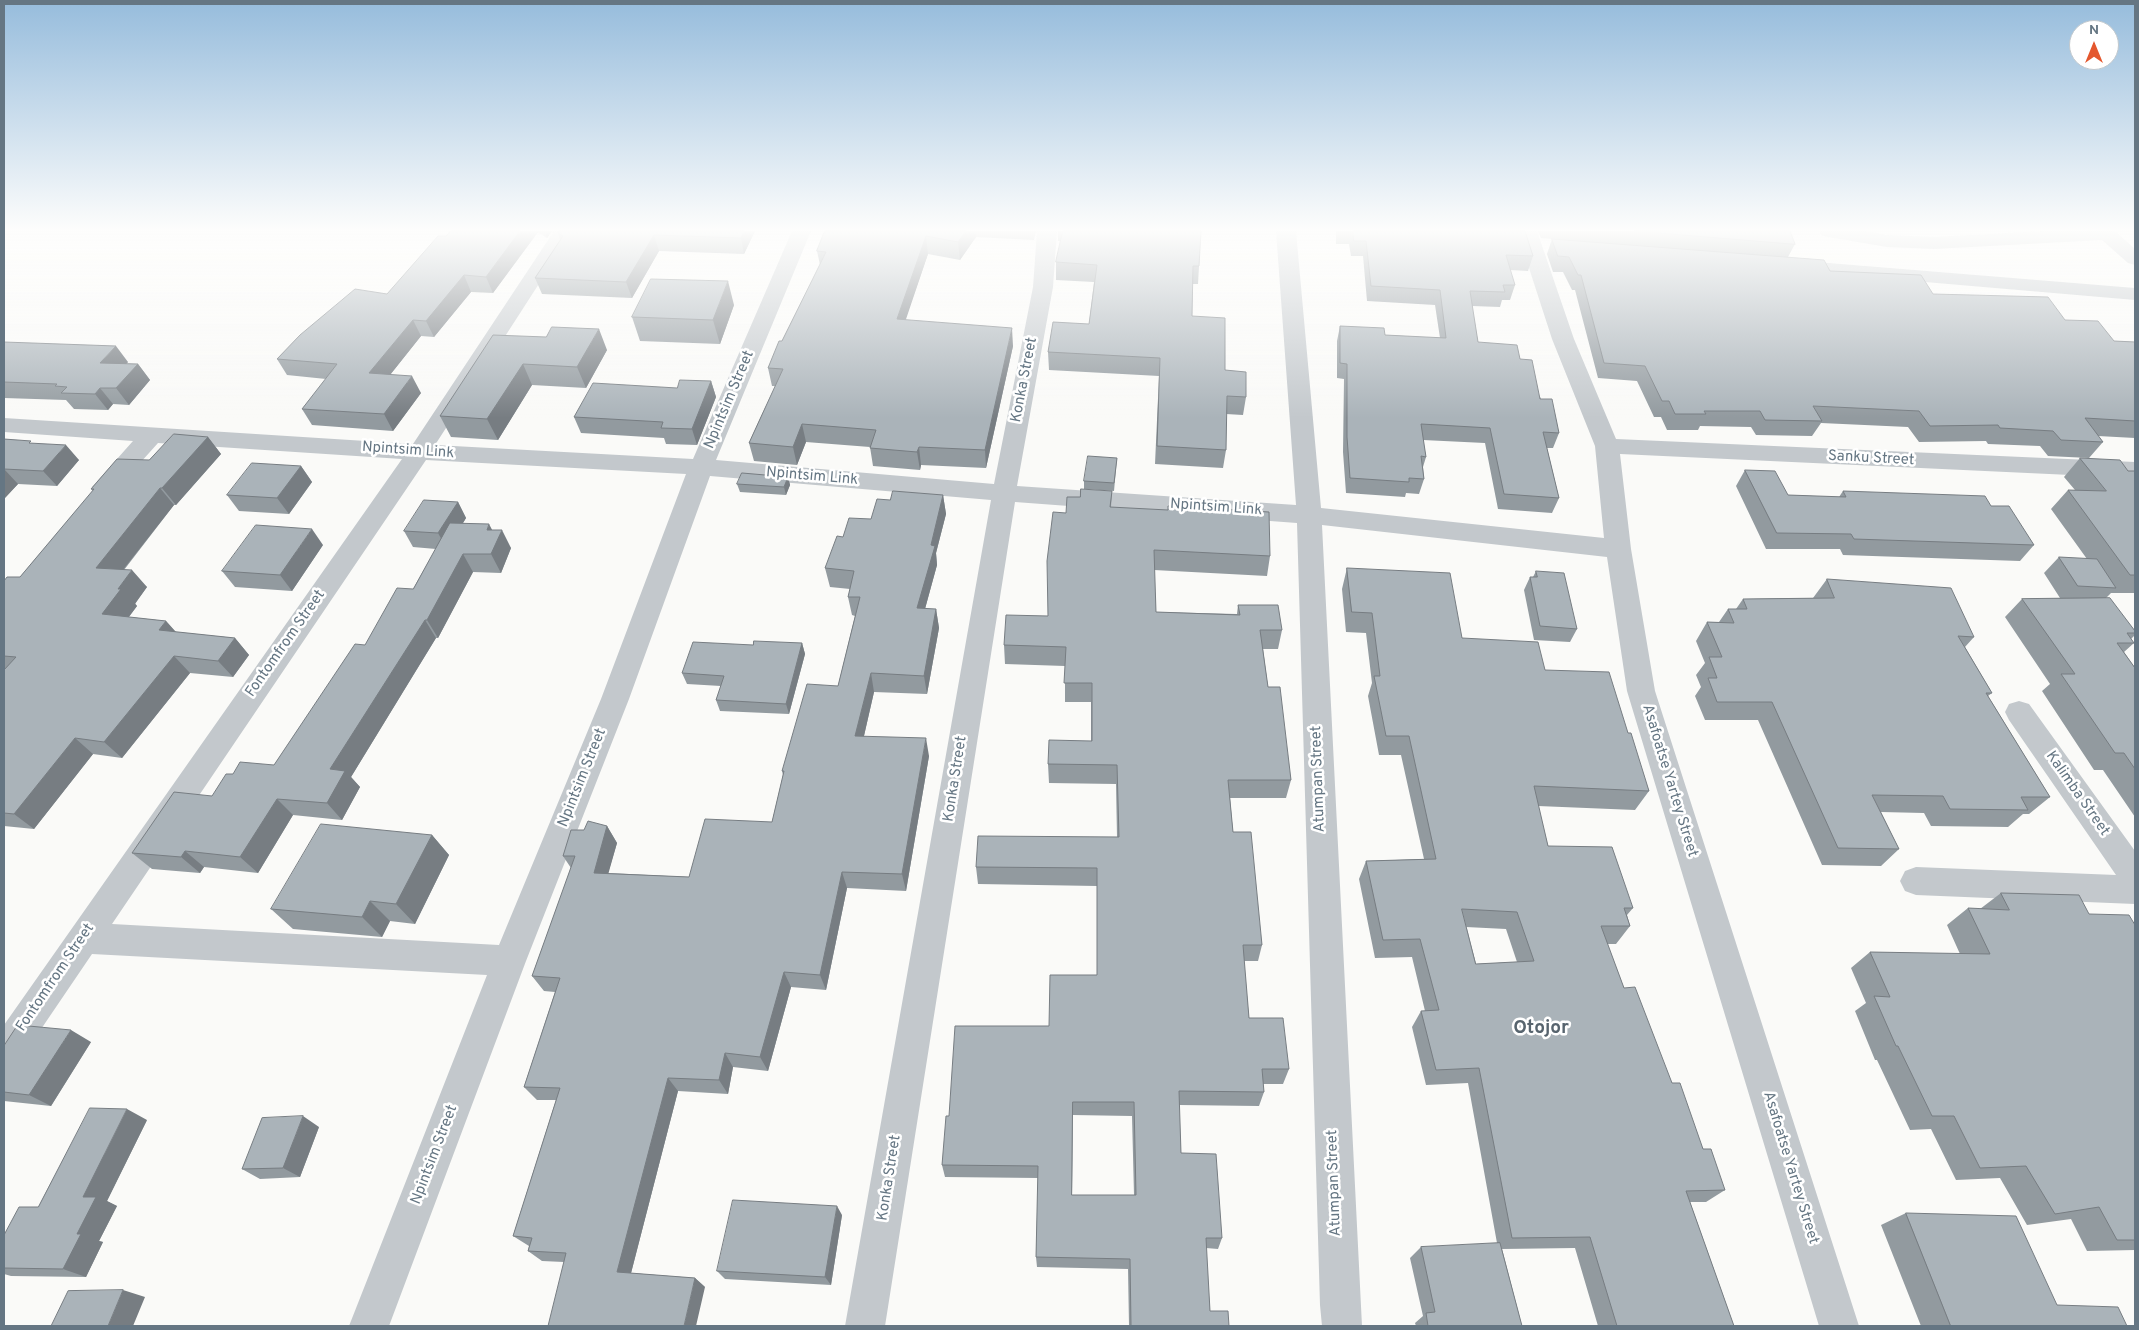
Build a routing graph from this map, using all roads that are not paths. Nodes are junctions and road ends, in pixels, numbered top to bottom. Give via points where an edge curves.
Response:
1 (523, 293) edge
2 (775, 293) edge
3 (1042, 293) edge
4 (1291, 293) edge
5 (1551, 293) edge
6 (4, 425) edge
7 (153, 434) junction
8 (1607, 446) junction
9 (419, 452) junction
10 (701, 467) junction
11 (2135, 470) edge
12 (1004, 493) junction
13 (86, 506) edge
14 (1309, 515) junction
15 (1618, 549) junction
16 (2019, 712) dead end
17 (2135, 876) edge
18 (1916, 881) dead end
19 (2135, 890) edge
20 (83, 938) junction
21 (509, 961) junction
22 (4, 1054) edge
23 (369, 1326) edge
24 (865, 1326) edge
25 (1342, 1326) edge
26 (1839, 1326) edge

1 - 9 street, Fontomfrom Street
2 - 10 street, Npintsim Street
3 - 12 street, Konka Street
4 - 14 street, Atumpan Street
5 - 8 street, Asafoatse Yartey Street via 1563,339
6 - 7 street, Npintsim Link
7 - 9 street, Npintsim Link
7 - 13 street
8 - 11 street, Sanku Street
8 - 15 street, Asafoatse Yartey Street
9 - 10 street, Npintsim Link
9 - 20 street, Fontomfrom Street
10 - 12 street, Npintsim Link
10 - 21 street, Npintsim Street via 615,700
12 - 14 street, Npintsim Link
12 - 24 street, Konka Street
14 - 15 street, Npintsim Link
14 - 25 street, Atumpan Street
15 - 26 street, Asafoatse Yartey Street via 1640,691
16 - 17 street, Kalimba Street
18 - 19 street
20 - 21 street
20 - 22 street, Fontomfrom Street
21 - 23 street, Npintsim Street

